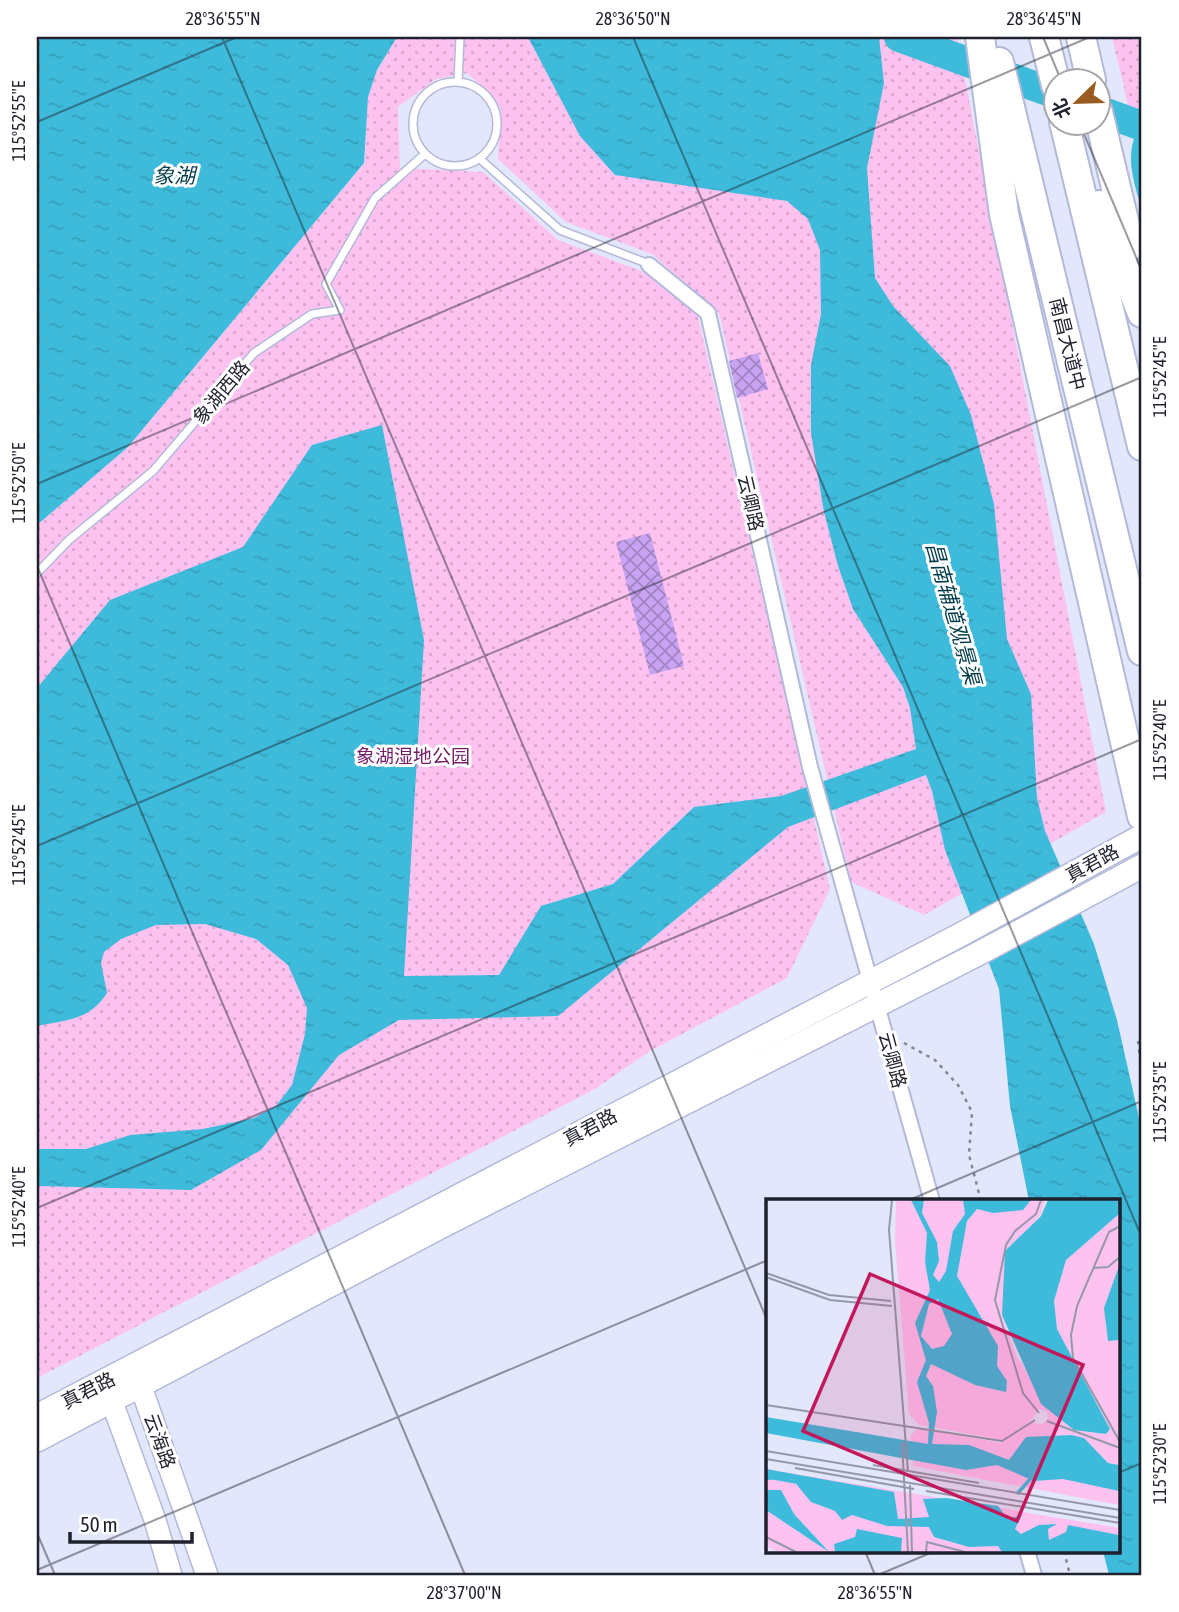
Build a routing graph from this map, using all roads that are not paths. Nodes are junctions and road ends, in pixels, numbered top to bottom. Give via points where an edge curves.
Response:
1 (460, 37) edge
2 (980, 37) edge
3 (993, 37) edge
4 (1045, 37) edge
5 (1082, 43) edge
6 (1052, 66) edge
7 (1088, 66) edge
8 (458, 82) junction
9 (1004, 131) junction
10 (1068, 136) edge
11 (1071, 136) edge
12 (1104, 136) edge
13 (425, 154) junction
14 (480, 159) junction
15 (649, 265) joint
16 (1142, 296) edge
17 (1142, 313) edge
18 (1142, 446) edge
19 (37, 573) edge
20 (1142, 651) edge
21 (1142, 816) edge
22 (1142, 836) edge
23 (1142, 866) edge
24 (872, 979) junction
25 (878, 1005) junction
26 (931, 1199) edge
27 (141, 1387) junction
28 (112, 1402) junction
29 (37, 1416) edge
30 (37, 1440) edge
31 (1027, 1552) edge
32 (171, 1575) edge
33 (207, 1575) edge
34 (1034, 1575) edge

1 - 8 lane
2 - 9 highway
3 - 9 highway, 南昌大道中
4 - 6 highway
5 - 7 highway
8 - 13 lane via 438,85 422,98 413,116 414,136
8 - 14 lane via 478,88 492,103 498,123 493,144
9 - 20 highway, 南昌大道中
9 - 21 highway via 1004,214
10 - 18 highway
11 - 17 highway
12 - 16 highway
13 - 14 lane via 441,165 461,167
13 - 19 lane, 象湖西路 via 375,198 326,284 340,310 312,314 254,353 153,471 69,540
14 - 15 lane via 560,230
15 - 24 street, 云卿路 via 708,313 810,767
22 - 24 main road, 真君路
23 - 25 main road, 真君路
24 - 25 street, 云卿路
24 - 29 main road, 真君路
25 - 26 street, 云卿路
25 - 27 main road, 真君路 via 440,1227
27 - 28 main road, 真君路
27 - 33 street, 云海路
28 - 30 main road, 真君路
28 - 32 street, 云海路
31 - 34 street

